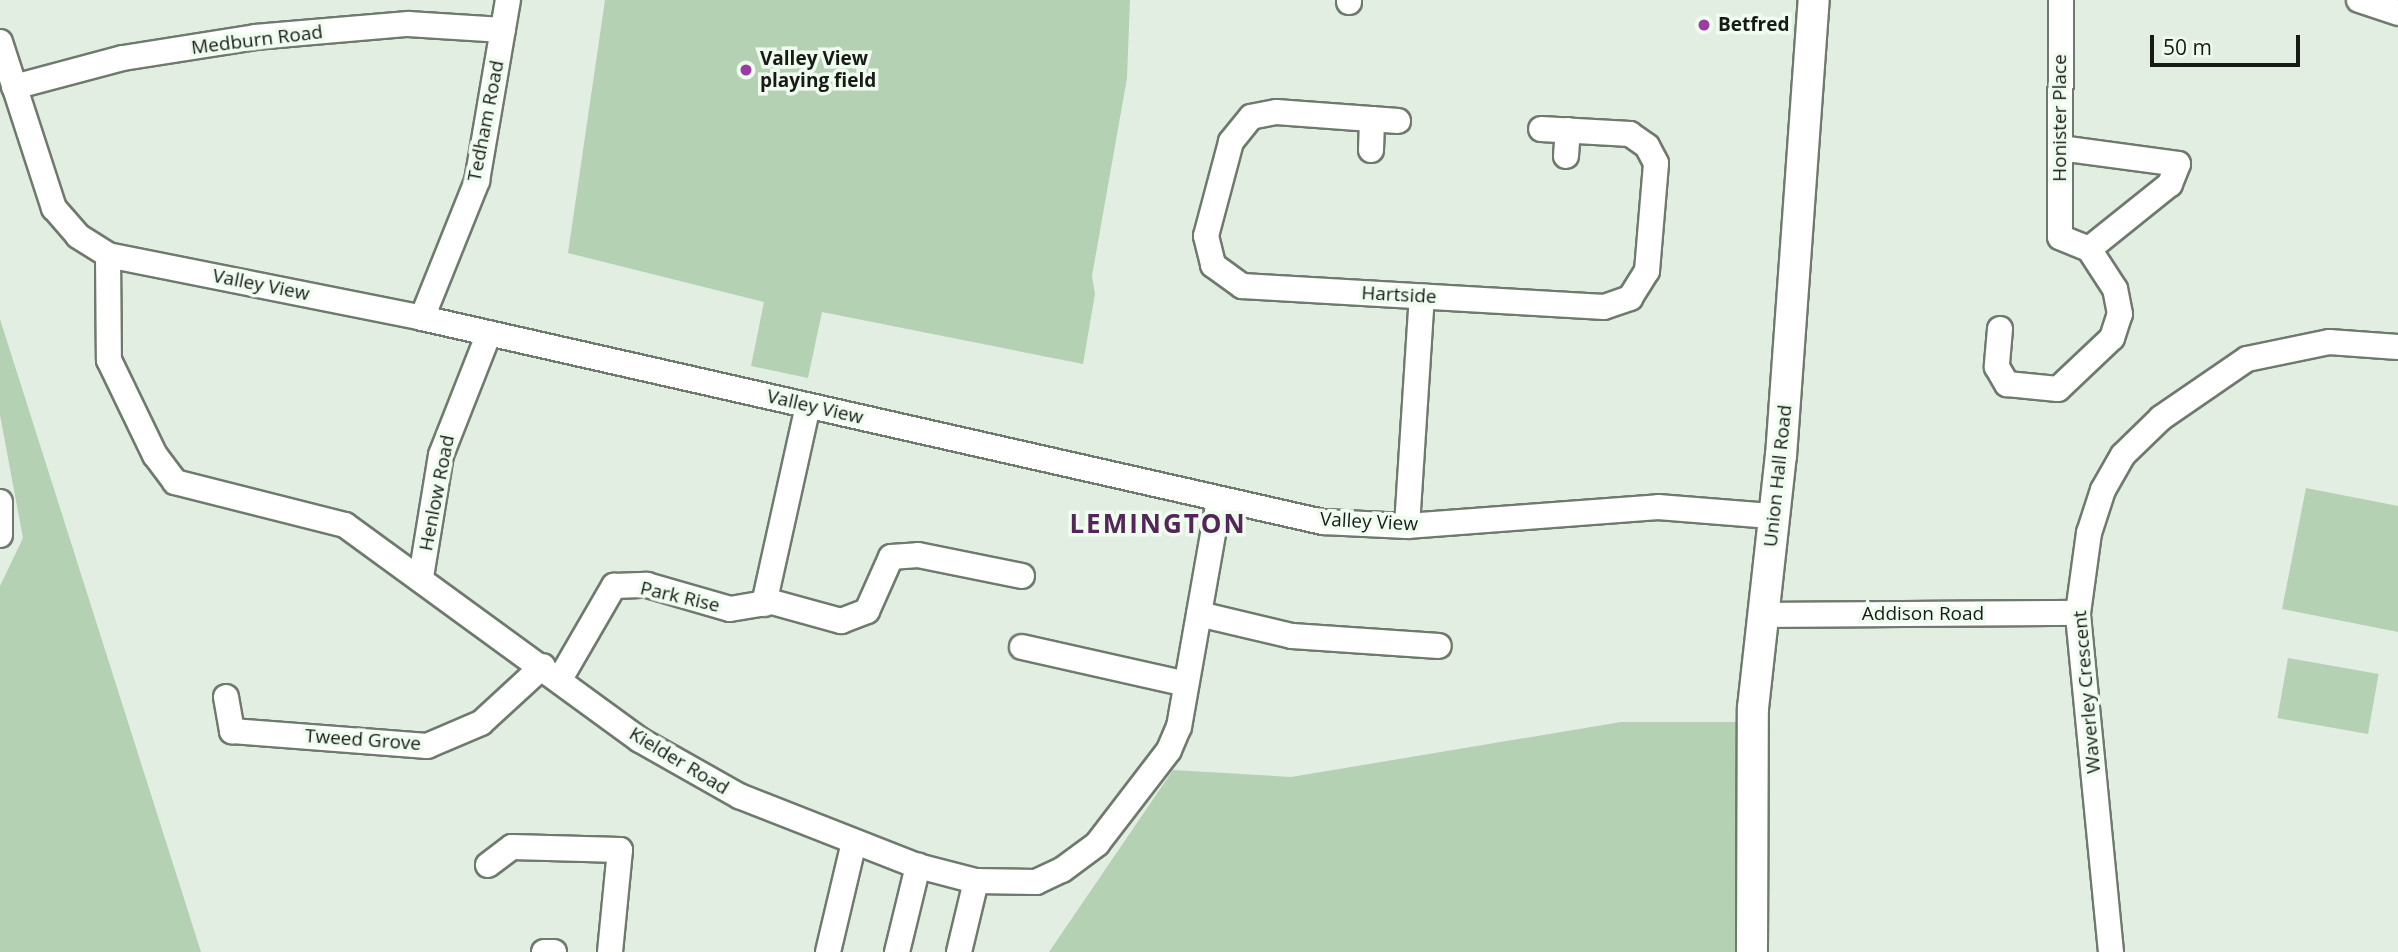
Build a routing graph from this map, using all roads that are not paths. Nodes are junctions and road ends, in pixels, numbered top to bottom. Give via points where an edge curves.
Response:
1 (508, 0) edge
2 (1814, 0) edge
3 (2061, 0) edge
4 (2359, 0) edge
5 (2398, 13) edge
6 (503, 30) junction
7 (0, 42) edge
8 (14, 87) junction
9 (1372, 119) junction
10 (1398, 121) dead end
11 (1541, 129) dead end
12 (1568, 130) junction
13 (2060, 148) junction
14 (1371, 150) dead end
15 (1566, 156) dead end
16 (2089, 249) junction
17 (108, 254) junction
18 (1422, 297) junction
19 (422, 318) junction
20 (2000, 329) dead end
21 (489, 333) junction
22 (2398, 347) edge
23 (808, 406) junction
24 (1219, 499) junction
25 (0, 502) edge
26 (1771, 516) junction
27 (1407, 526) junction
28 (0, 535) edge
29 (1022, 576) dead end
30 (421, 577) junction
31 (764, 604) junction
32 (2078, 613) junction
33 (1199, 614) junction
34 (1767, 615) junction
35 (1439, 646) dead end
36 (1022, 647) dead end
37 (552, 673) junction
38 (1186, 684) junction
39 (226, 697) dead end
40 (854, 842) junction
41 (488, 865) dead end
42 (918, 866) junction
43 (976, 881) junction
44 (544, 952) edge
45 (554, 952) edge
46 (610, 952) edge
47 (828, 952) edge
48 (897, 952) edge
49 (959, 952) edge
50 (1752, 952) edge
51 (2111, 952) edge

1 - 6 street, Tedham Road
2 - 26 street, Union Hall Road via 1782,456
3 - 13 street, Honister Place
4 - 5 street
6 - 8 street, Medburn Road via 408,24 255,37 123,58
6 - 19 street, Tedham Road via 477,181
7 - 8 street, Valley View
8 - 17 street, Valley View via 54,208 78,236
9 - 10 street, Hartside
9 - 14 street
9 - 18 street, Hartside via 1276,112 1251,117 1231,142 1206,236 1213,265 1242,286
11 - 12 street, Hartside
12 - 15 street
12 - 18 street, Hartside via 1630,134 1647,146 1656,163 1647,271 1630,298 1604,307
13 - 16 street, Honister Place via 2060,237
13 - 16 street via 2178,164 2171,184
16 - 20 street via 2115,289 2120,314 2112,338 2070,383 2058,389 2007,384 1997,367
17 - 19 street, Valley View
17 - 30 street, Kielder Road via 109,360 155,455 175,482 345,525
18 - 27 street
19 - 21 street, Valley View
21 - 23 street, Valley View
21 - 30 street, Henlow Road via 441,455
22 - 32 street, Waverley Crescent via 2329,342 2247,359 2161,418 2123,455 2103,490 2089,533
23 - 24 street, Valley View
23 - 31 street
24 - 27 street, Valley View via 1323,522
24 - 33 street, Kielder Road
25 - 28 street
26 - 27 street, Valley View via 1658,507
26 - 34 street, Union Hall Road
29 - 31 street, Park Rise via 918,555 891,557 867,611 841,621
30 - 37 street, Kielder Road
31 - 37 street, Park Rise via 730,609 648,585 614,586
32 - 34 street, Addison Road
32 - 51 street, Waverley Crescent
33 - 35 street via 1292,636
33 - 38 street, Kielder Road
34 - 50 street, Union Hall Road via 1753,708
36 - 38 street
37 - 39 street, Tweed Grove via 481,723 427,746 232,731
37 - 40 street, Kielder Road via 640,740 728,790
38 - 43 street, Kielder Road via 1169,750 1097,844 1036,882
40 - 42 street, Kielder Road
40 - 47 street
41 - 46 street via 523,845 620,850
42 - 43 street, Kielder Road
42 - 48 street
43 - 49 street
44 - 45 street

